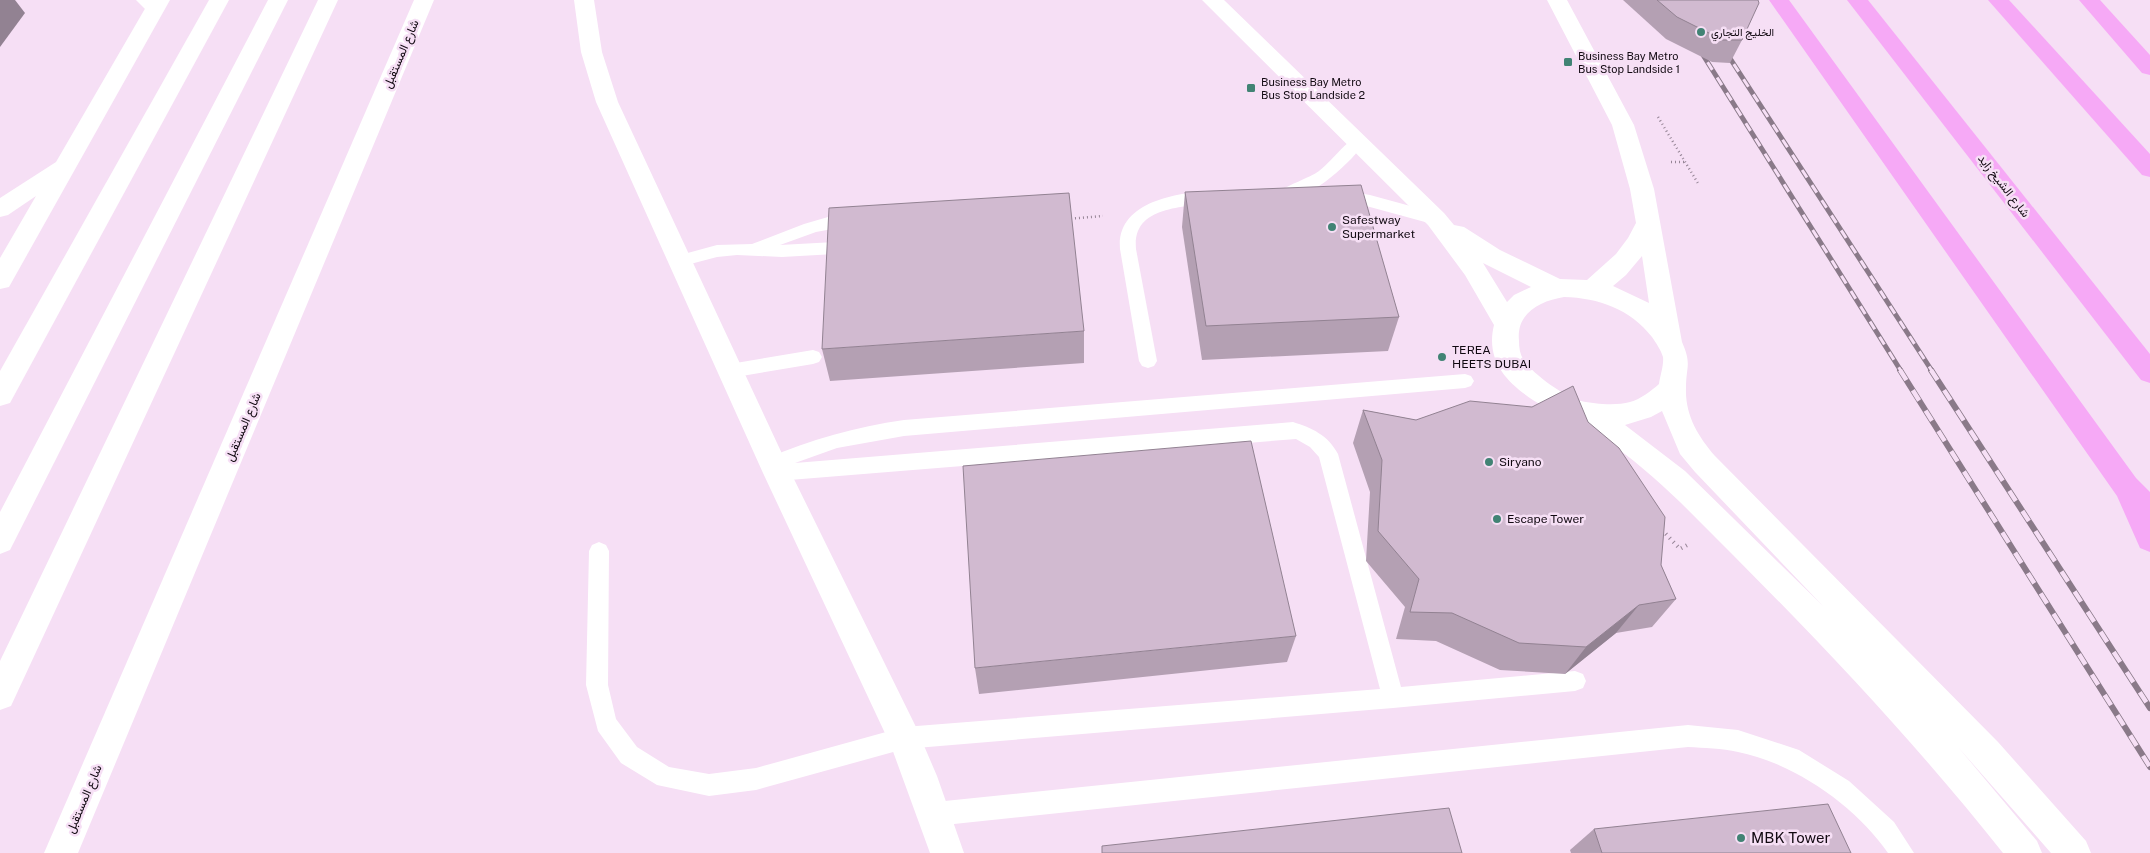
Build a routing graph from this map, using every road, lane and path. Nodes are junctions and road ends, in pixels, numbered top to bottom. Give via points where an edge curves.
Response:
1 (219, 0) edge
2 (278, 0) edge
3 (328, 0) edge
4 (424, 0) edge
5 (584, 0) edge
6 (1212, 0) edge
7 (1557, 0) edge
8 (1779, 0) edge
9 (1857, 0) edge
10 (1998, 0) edge
11 (2089, 0) edge
12 (152, 3) edge
13 (2150, 68) edge
14 (1357, 142) junction
15 (1635, 161) junction
16 (1685, 162) dead end
17 (65, 165) junction
18 (2150, 169) edge
19 (1268, 194) edge
20 (1286, 194) junction
21 (1222, 196) edge
22 (0, 209) edge
23 (1146, 213) junction
24 (867, 219) edge
25 (1062, 219) edge
26 (1436, 219) junction
27 (1648, 223) junction
28 (835, 248) edge
29 (756, 249) junction
30 (679, 261) junction
31 (0, 280) edge
32 (1556, 288) junction
33 (1592, 290) junction
34 (1506, 323) junction
35 (1669, 342) junction
36 (813, 357) dead end
37 (1148, 362) dead end
38 (730, 371) junction
39 (2150, 373) edge
40 (1465, 381) dead end
41 (1672, 389) junction
42 (0, 395) edge
43 (1576, 410) junction
44 (775, 469) junction
45 (2126, 486) junction
46 (2150, 512) edge
47 (1722, 526) junction
48 (1660, 528) edge
49 (2150, 539) edge
50 (0, 541) edge
51 (599, 550) dead end
52 (1575, 681) edge
53 (0, 695) edge
54 (1393, 698) junction
55 (904, 738) junction
56 (934, 814) junction
57 (60, 853) edge
58 (947, 853) edge
59 (1902, 853) edge
60 (2025, 853) edge
61 (2074, 853) edge

1 - 42 street
2 - 50 street
3 - 53 street
4 - 57 street, شارع المستقبل
5 - 30 street via 589,45 599,80
6 - 14 street
7 - 15 street via 1623,125
8 - 45 highway
9 - 39 highway, شارع الشيخ زايد
10 - 18 highway
11 - 13 highway
12 - 17 street
14 - 20 lane via 1317,182
14 - 26 street
15 - 16 path
15 - 27 street
17 - 22 street
17 - 31 street
19 - 20 lane
20 - 26 lane via 1342,196
21 - 23 lane via 1183,199
23 - 25 path
23 - 37 lane via 1134,225 1128,240
24 - 29 lane via 824,223
26 - 32 street via 1491,256
26 - 34 street via 1474,269
27 - 33 street via 1628,259
27 - 35 street
28 - 29 lane
29 - 30 lane via 717,251
30 - 38 street
32 - 33 street
32 - 34 street via 1534,294 1516,306
33 - 35 street via 1638,308 1657,324
34 - 43 street via 1504,342 1512,363 1527,382 1549,399
35 - 41 street via 1676,358
36 - 38 lane
38 - 44 street
40 - 44 lane via 904,428 838,439 804,450
41 - 43 street via 1655,404 1633,413 1605,416
41 - 61 street via 1680,426 1690,446 1705,464 1986,753
43 - 47 street via 1651,458
44 - 54 lane via 1292,430 1308,433 1328,454
44 - 55 street
45 - 46 highway
45 - 49 highway
47 - 48 path via 1680,549
47 - 60 street via 1890,694
51 - 55 lane via 597,685 606,724 629,755 665,777 709,785 756,779
52 - 54 lane
54 - 55 lane
55 - 56 street
56 - 58 street
56 - 59 lane via 1688,736 1738,740 1791,758 1841,789 1886,830

